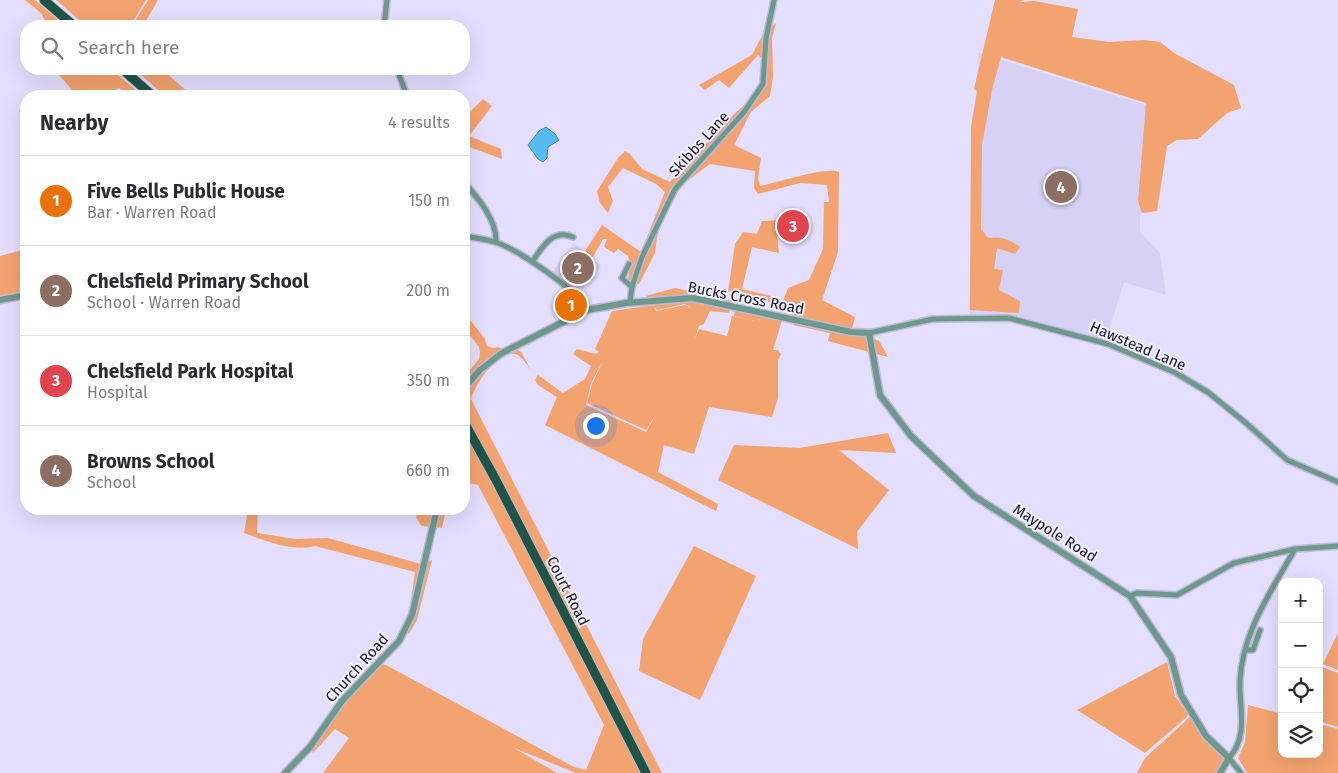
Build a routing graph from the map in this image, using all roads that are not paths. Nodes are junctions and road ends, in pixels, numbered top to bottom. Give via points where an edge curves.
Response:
1 (44, 0) edge
2 (386, 0) edge
3 (774, 0) edge
4 (67, 20) edge
5 (384, 20) edge
6 (129, 75) edge
7 (399, 75) edge
8 (146, 90) edge
9 (405, 90) edge
10 (470, 190) edge
11 (470, 237) edge
12 (573, 237) dead end
13 (496, 242) junction
14 (532, 262) junction
15 (629, 264) dead end
16 (632, 287) junction
17 (20, 296) edge
18 (0, 300) edge
19 (630, 302) junction
20 (587, 310) junction
21 (869, 333) junction
22 (470, 382) edge
23 (470, 433) edge
24 (1338, 482) edge
25 (436, 515) edge
26 (1338, 546) edge
27 (1295, 549) junction
28 (1130, 596) junction
29 (1260, 630) dead end
30 (1245, 650) junction
31 (1229, 758) junction
32 (285, 773) edge
33 (646, 773) edge
34 (1220, 773) edge
35 (1241, 773) edge

1 - 4 main road
2 - 5 street
3 - 16 street, Skibbs Lane via 766,38 763,84 744,112 675,189
6 - 8 main road
7 - 9 street
10 - 13 street via 486,210
11 - 13 street
12 - 14 street via 563,234 552,238
13 - 14 street
14 - 20 street via 568,289
15 - 16 street via 622,278
16 - 19 street, Skibbs Lane
17 - 18 street
19 - 20 street, Bucks Cross Road
19 - 21 street, Bucks Cross Road via 693,298 851,332
20 - 22 street via 496,356
21 - 24 street, Hawstead Lane via 933,319 1009,318 1108,344 1193,383 1239,417 1287,460
21 - 28 street, Maypole Road via 880,395 911,436 974,496
23 - 33 main road, Court Road
25 - 32 street, Church Road via 412,615 399,641 342,701 310,747
26 - 27 street
27 - 28 street via 1234,563 1177,595 1137,593
27 - 30 street via 1253,624
28 - 31 street, Maypole Road via 1171,657 1181,695 1206,736
29 - 30 street via 1253,650
30 - 31 street via 1240,683 1241,732
31 - 34 street
31 - 35 street

